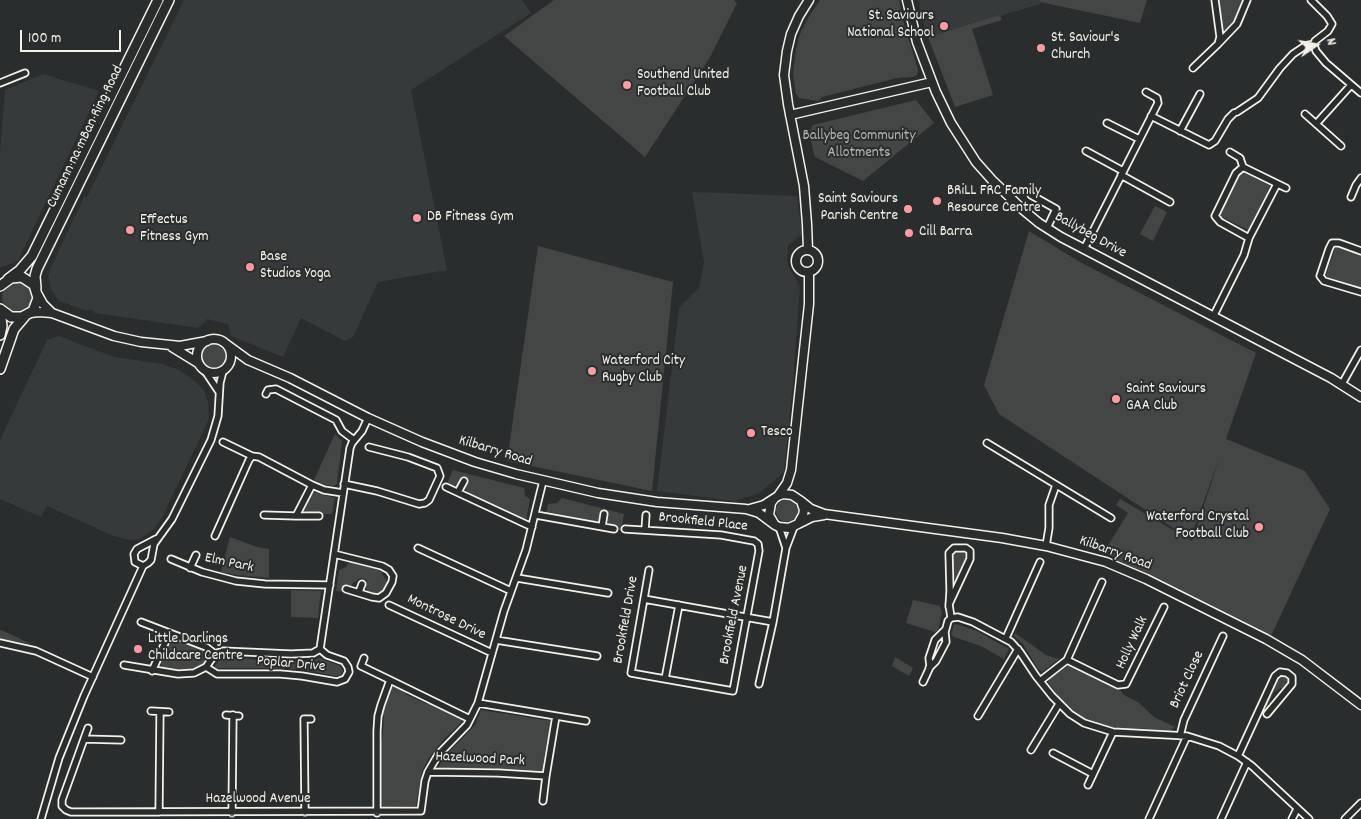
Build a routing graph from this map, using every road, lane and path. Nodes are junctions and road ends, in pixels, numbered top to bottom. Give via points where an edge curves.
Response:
1 (158, 0) edge
2 (169, 0) edge
3 (809, 0) edge
4 (908, 0) edge
5 (1215, 0) edge
6 (1247, 0) edge
7 (1311, 0) edge
8 (1218, 44) junction
9 (1314, 44) junction
10 (1193, 68) dead end
11 (25, 73) dead end
12 (932, 82) junction
13 (0, 83) edge
14 (1351, 85) junction
15 (1146, 92) dead end
16 (1361, 93) edge
17 (1200, 94) dead end
18 (1305, 114) dead end
19 (790, 115) junction
20 (1151, 116) junction
21 (1107, 123) dead end
22 (1316, 124) junction
23 (1180, 131) junction
24 (1139, 139) junction
25 (1341, 146) dead end
26 (1086, 151) dead end
27 (1230, 152) dead end
28 (1243, 167) junction
29 (1122, 173) junction
30 (1361, 178) edge
31 (1277, 184) junction
32 (1286, 188) dead end
33 (1031, 195) dead end
34 (1351, 197) dead end
35 (1170, 202) dead end
36 (1047, 228) junction
37 (1249, 238) junction
38 (1084, 249) junction
39 (808, 250) junction
40 (1361, 251) edge
41 (808, 272) junction
42 (3, 282) edge
43 (37, 292) junction
44 (1361, 292) edge
45 (0, 310) edge
46 (52, 313) junction
47 (28, 315) junction
48 (1214, 317) junction
49 (0, 335) edge
50 (207, 340) junction
51 (226, 344) junction
52 (166, 345) junction
53 (1361, 350) edge
54 (254, 362) junction
55 (198, 363) junction
56 (0, 369) edge
57 (225, 370) junction
58 (205, 371) junction
59 (1342, 384) junction
60 (266, 394) dead end
61 (220, 397) junction
62 (1361, 398) edge
63 (368, 418) junction
64 (354, 440) junction
65 (223, 442) dead end
66 (987, 443) dead end
67 (369, 447) dead end
68 (252, 456) junction
69 (791, 470) junction
70 (464, 481) dead end
71 (543, 481) junction
72 (344, 484) junction
73 (312, 485) junction
74 (1056, 485) junction
75 (446, 487) dead end
76 (343, 492) junction
77 (458, 492) junction
78 (776, 497) junction
79 (799, 499) junction
80 (746, 509) junction
81 (604, 514) dead end
82 (264, 515) dead end
83 (536, 515) junction
84 (646, 515) dead end
85 (829, 515) junction
86 (296, 516) junction
87 (319, 516) dead end
88 (1111, 518) dead end
89 (602, 526) junction
90 (777, 526) junction
91 (796, 526) junction
92 (532, 528) junction
93 (614, 529) dead end
94 (625, 529) dead end
95 (644, 530) junction
96 (159, 536) junction
97 (215, 536) dead end
98 (758, 544) joint
99 (1046, 546) junction
100 (140, 548) junction
101 (418, 548) dead end
102 (786, 548) junction
103 (334, 554) junction
104 (196, 555) dead end
105 (151, 556) junction
106 (171, 559) dead end
107 (1040, 562) dead end
108 (143, 566) junction
109 (190, 568) junction
110 (649, 570) dead end
111 (517, 578) junction
112 (1102, 582) dead end
113 (362, 584) dead end
114 (330, 585) junction
115 (346, 589) dead end
116 (511, 591) junction
117 (359, 592) junction
118 (608, 593) dead end
119 (644, 599) junction
120 (390, 605) dead end
121 (679, 605) junction
122 (949, 607) junction
123 (1164, 607) dead end
124 (748, 617) junction
125 (951, 618) junction
126 (141, 622) dead end
127 (773, 622) junction
128 (945, 630) junction
129 (169, 634) junction
130 (1222, 636) dead end
131 (1006, 638) junction
132 (496, 640) junction
133 (0, 643) edge
134 (320, 649) junction
135 (1018, 649) junction
136 (492, 653) junction
137 (215, 654) junction
138 (597, 656) dead end
139 (364, 658) dead end
140 (1067, 660) junction
141 (124, 665) dead end
142 (361, 666) junction
143 (206, 667) junction
144 (929, 669) junction
145 (152, 671) junction
146 (357, 674) dead end
147 (93, 677) junction
148 (665, 679) junction
149 (390, 680) junction
150 (1040, 681) junction
151 (923, 682) dead end
152 (759, 684) dead end
153 (478, 704) junction
154 (1059, 704) junction
155 (1361, 705) edge
156 (151, 711) dead end
157 (160, 712) junction
158 (169, 712) dead end
159 (1267, 714) dead end
160 (233, 715) dead end
161 (556, 716) junction
162 (978, 716) dead end
163 (311, 719) dead end
164 (470, 719) junction
165 (586, 721) dead end
166 (88, 728) dead end
167 (1113, 732) junction
168 (1180, 736) junction
169 (1187, 736) junction
170 (84, 739) junction
171 (121, 740) dead end
172 (1031, 750) dead end
173 (1053, 753) dead end
174 (1238, 756) junction
175 (1247, 762) junction
176 (428, 772) junction
177 (1093, 774) junction
178 (546, 776) junction
179 (1088, 785) dead end
180 (543, 801) dead end
181 (1361, 803) edge
182 (1297, 809) junction
183 (159, 812) junction
184 (304, 812) junction
185 (377, 812) junction
186 (232, 813) junction
187 (41, 819) edge
188 (1149, 819) edge
189 (1221, 819) edge
190 (1292, 819) edge
191 (1309, 819) edge
192 (1345, 819) edge

1 - 42 main road, Cumann na mBan Ring Road via 32,256
2 - 43 main road, Cumann na mBan Ring Road via 37,269
3 - 19 street via 795,24 787,50 785,83
4 - 12 street, Ballybeg Drive via 914,32
5 - 8 street via 1220,36
6 - 8 street via 1237,24
7 - 9 street via 1332,24 1330,30
8 - 10 street
9 - 14 street via 1323,60
9 - 23 street via 1293,54 1258,98 1228,119 1210,145
11 - 13 street
12 - 19 street
12 - 36 street, Ballybeg Drive via 951,123 976,162 1007,195
14 - 16 street
14 - 22 street
15 - 20 street via 1158,100
17 - 23 street
18 - 22 street
19 - 39 street via 804,186
20 - 23 street
20 - 24 street
21 - 24 street
22 - 25 street
24 - 29 street
26 - 29 street
27 - 28 street via 1240,158
28 - 31 street
28 - 37 street via 1236,173 1215,216
29 - 35 street
29 - 38 street
30 - 34 street
31 - 32 street
31 - 37 street
33 - 36 street via 1056,209
36 - 38 street, Ballybeg Drive
37 - 48 street
38 - 48 street, Ballybeg Drive
39 - 41 street via 816,255 818,262 815,269
39 - 41 street via 799,253 796,262 799,268
40 - 44 street via 1332,243 1320,276 1324,281
41 - 69 street via 809,304
42 - 43 main road via 25,278
43 - 46 street
43 - 47 main road, Cumann na mBan Ring Road via 36,305
45 - 47 main road via 11,317
45 - 49 main road
46 - 47 street
46 - 52 street via 121,339
47 - 56 main road via 14,329
48 - 59 street, Ballybeg Drive
50 - 51 street via 216,339
50 - 52 street via 185,346
50 - 55 street via 199,348
51 - 54 street, Kilbarry Road
51 - 57 street via 232,356
52 - 55 street
53 - 59 street
54 - 57 street via 238,362
54 - 63 street, Kilbarry Road
55 - 58 street
57 - 58 street via 214,374
57 - 61 street via 220,383
58 - 61 street
59 - 62 street, Ballybeg Drive
60 - 64 street via 268,390 276,389 336,420 342,431
61 - 96 street via 211,440 172,520
63 - 64 street
63 - 71 street, Kilbarry Road via 492,468
64 - 72 street
65 - 68 street
66 - 74 street
67 - 72 street via 437,468 440,476 429,500 419,504
68 - 73 street
68 - 97 street
69 - 78 street via 787,483
69 - 79 street via 791,482
70 - 77 street
71 - 80 street, Kilbarry Road via 629,498
71 - 83 street, Hazelwood Park
72 - 76 street
73 - 76 street
73 - 86 street
74 - 88 street
74 - 99 street via 1048,507
75 - 77 street
76 - 103 street
77 - 92 street
78 - 79 street via 788,494
78 - 80 street, Kilbarry Road via 759,507
78 - 90 street via 769,515
79 - 85 street, Kilbarry Road via 811,509
79 - 91 street via 804,510
80 - 90 street, Kilbarry Road via 760,513
81 - 89 street
82 - 86 street
83 - 89 street
83 - 92 street, Hazelwood Park
84 - 95 street, Brookfield Place
85 - 91 street, Kilbarry Road via 812,517
85 - 99 street, Kilbarry Road
86 - 87 street
89 - 93 street
90 - 91 street
90 - 102 street
91 - 102 street
92 - 111 street, Hazelwood Park
94 - 95 street, Brookfield Place
95 - 98 street, Brookfield Place via 721,535
96 - 100 street
96 - 105 street
98 - 124 street, Brookfield Avenue
99 - 155 street, Kilbarry Road via 1126,570 1245,628 1302,660
100 - 105 street via 148,550
100 - 108 street via 133,557
101 - 116 street
102 - 127 street
103 - 114 street
103 - 117 street via 375,564 391,572 392,580 383,596 374,598
104 - 109 street
105 - 108 street via 150,562
106 - 109 street, Elm Park
107 - 131 street
108 - 147 street
109 - 114 street, Elm Park via 236,581
110 - 119 street, Brookfield Drive
111 - 116 street, Hazelwood Park
111 - 118 street
112 - 140 street
113 - 117 street
114 - 134 street
115 - 117 street
116 - 132 street, Hazelwood Park
119 - 121 street
119 - 148 street, Brookfield Drive via 631,673
120 - 136 street, Montrose Drive
121 - 124 street
121 - 148 street
122 - 122 street via 970,559 970,551 966,548 954,548 949,553
122 - 125 street
123 - 140 street, Holly Walk via 1126,684 1118,685
124 - 127 street
124 - 148 street, Brookfield Avenue via 733,691
125 - 128 street
125 - 131 street via 973,622
126 - 129 street
127 - 152 street
128 - 144 street via 935,640
128 - 144 street via 946,642
129 - 137 street via 206,647
129 - 145 street
130 - 168 street, Briot Close via 1184,720
131 - 135 street
132 - 136 street, Hazelwood Park
132 - 138 street
133 - 147 street via 36,651
134 - 137 street, Poplar Drive via 310,653 223,651
134 - 143 street, Poplar Drive via 347,664 349,672 344,680 337,682 280,674 217,674
135 - 150 street
135 - 162 street
136 - 153 street, Hazelwood Park
137 - 143 street
139 - 142 street
140 - 150 street
141 - 145 street
142 - 146 street
142 - 149 street
143 - 145 street via 188,674
144 - 151 street
147 - 187 street via 59,758
149 - 164 street
149 - 185 street via 378,716
150 - 154 street
153 - 161 street
153 - 164 street, Hazelwood Park
154 - 167 street via 1084,723
154 - 172 street
156 - 157 street
157 - 158 street
157 - 183 street
159 - 174 street via 1292,684 1287,673 1275,676
160 - 186 street
161 - 165 street
161 - 178 street
163 - 184 street via 301,719
164 - 176 street, Hazelwood Park via 438,755
166 - 170 street
167 - 168 street
167 - 177 street
168 - 169 street
169 - 174 street via 1212,743
169 - 188 street
170 - 171 street
170 - 183 street, Hazelwood Avenue via 62,800 66,810
173 - 177 street
174 - 175 street
175 - 182 street
175 - 189 street
176 - 178 street, Hazelwood Park
176 - 185 street, Hazelwood Avenue via 421,812
177 - 179 street
178 - 180 street
181 - 192 street
182 - 190 street
182 - 191 street
183 - 186 street, Hazelwood Avenue
184 - 185 street, Hazelwood Avenue
184 - 186 street, Hazelwood Avenue

